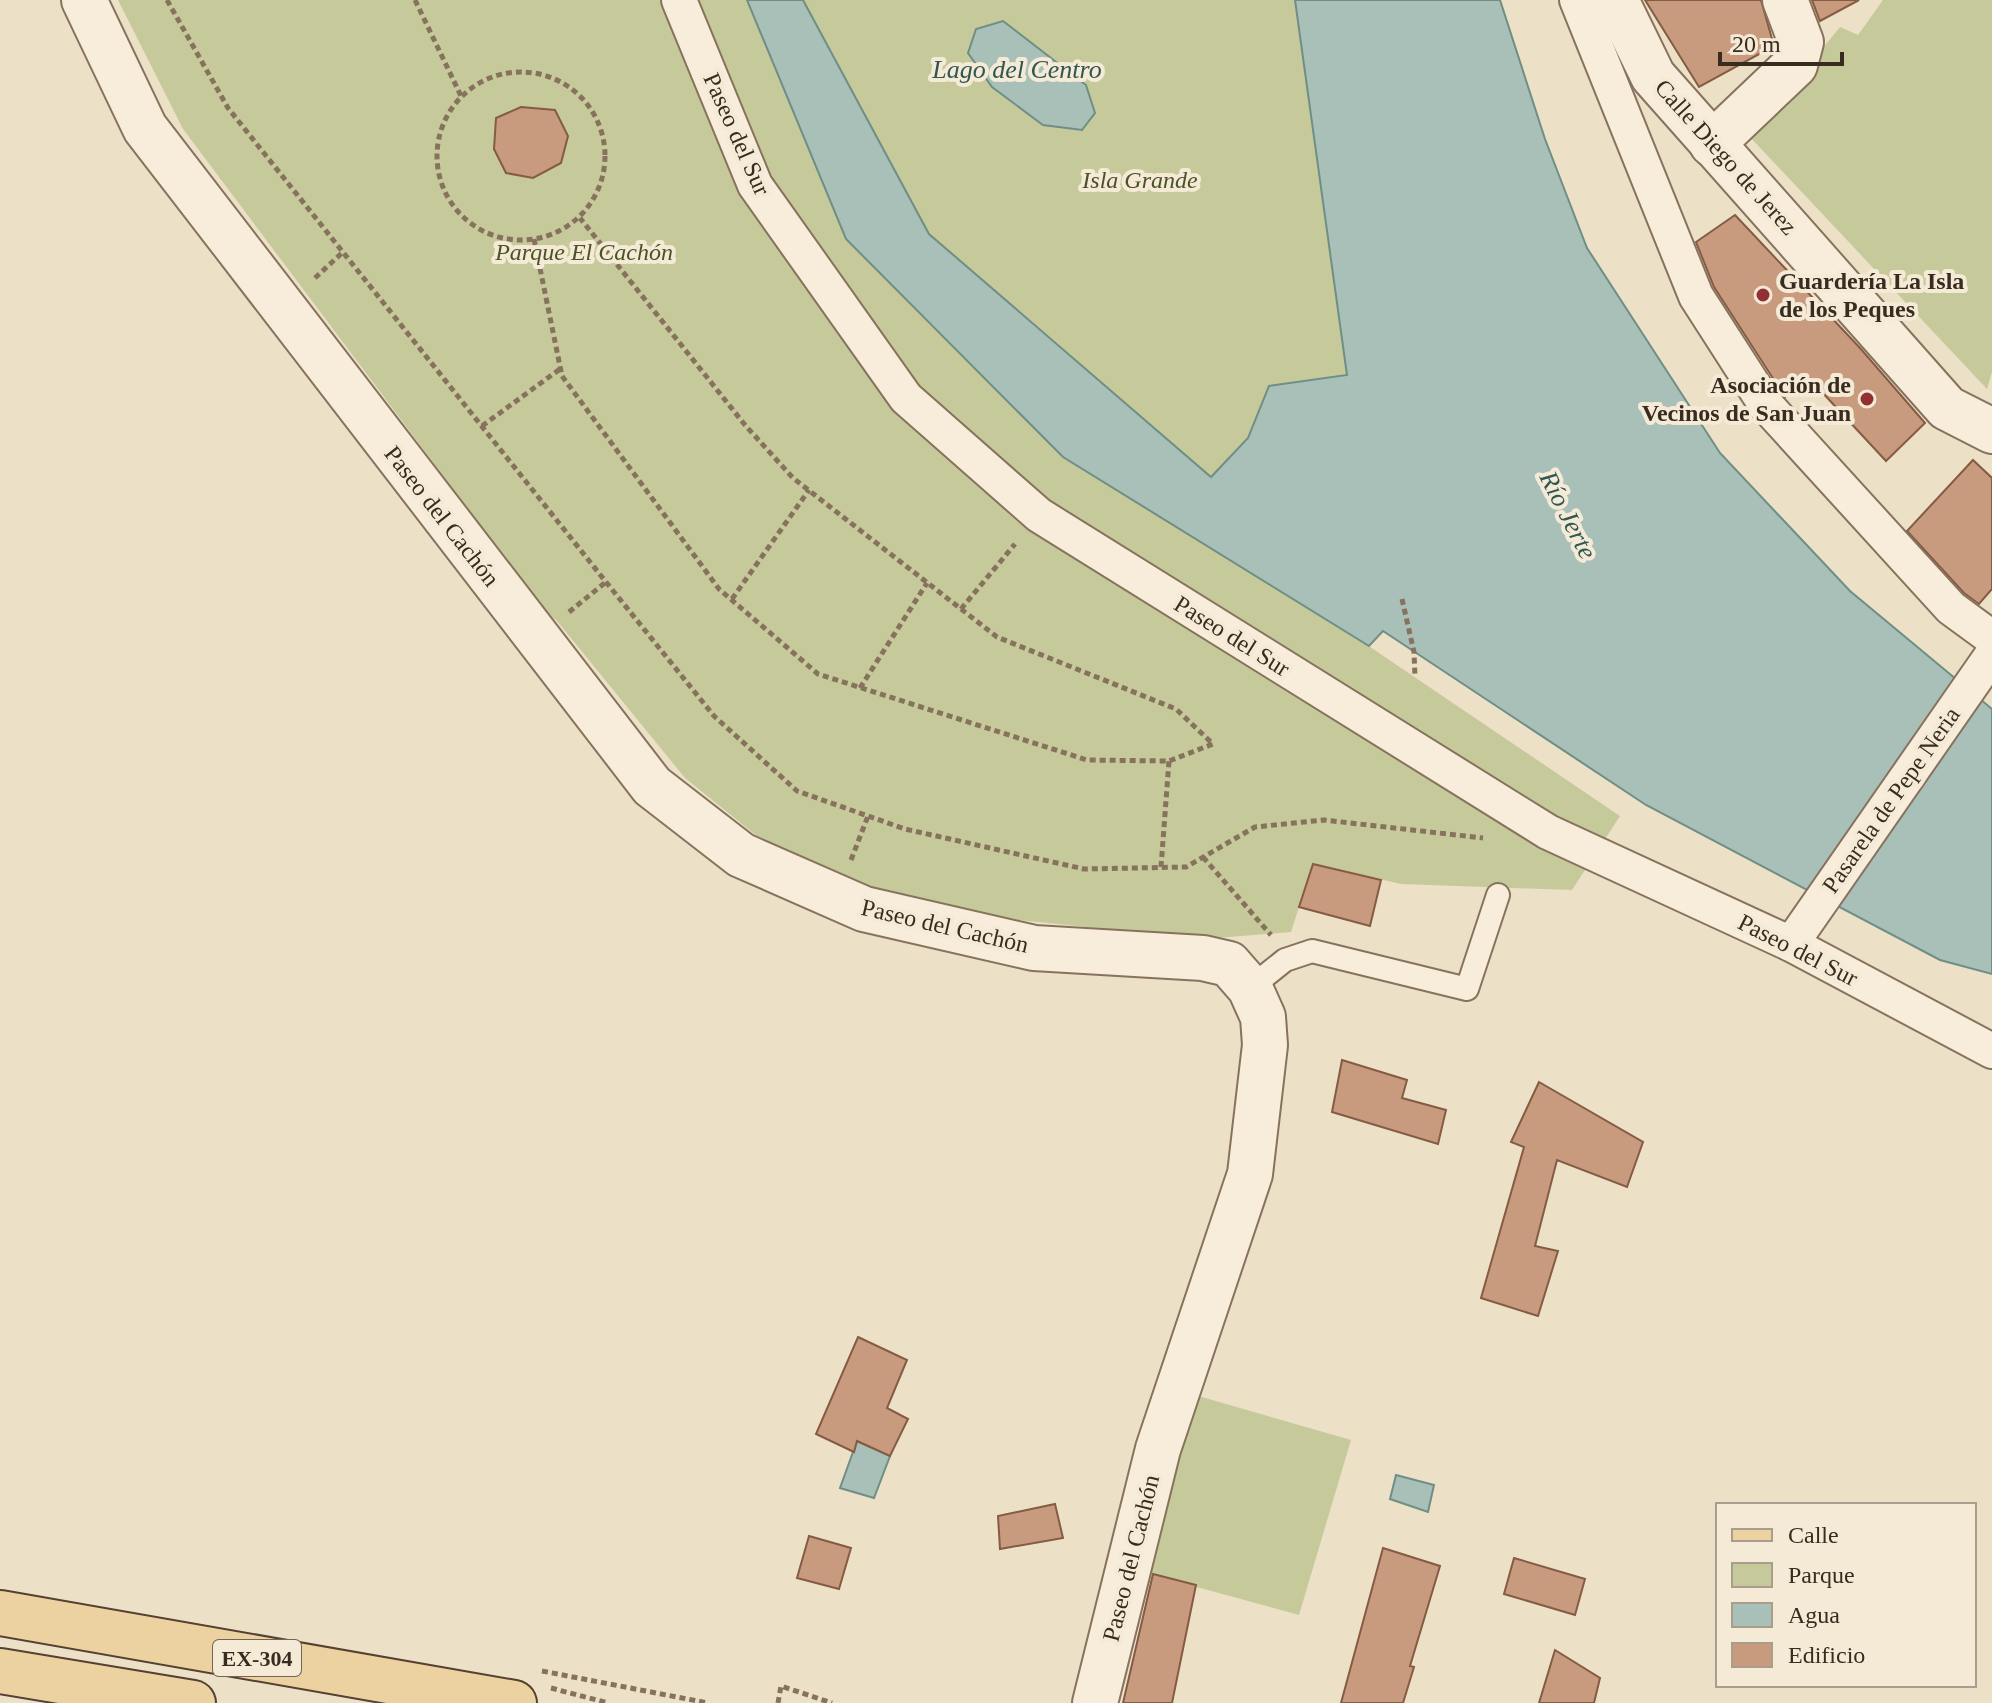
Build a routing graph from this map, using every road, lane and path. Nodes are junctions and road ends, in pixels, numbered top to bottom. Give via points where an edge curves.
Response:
1 (84, 0) edge
2 (167, 0) edge
3 (415, 0) edge
4 (679, 0) edge
5 (1577, 0) edge
6 (1616, 0) edge
7 (1785, 0) edge
8 (461, 96) junction
9 (1712, 144) junction
10 (580, 218) junction
11 (534, 239) junction
12 (560, 369) junction
13 (482, 426) junction
14 (1992, 431) edge
15 (809, 490) junction
16 (1039, 515) junction
17 (927, 583) junction
18 (732, 599) junction
19 (1402, 599) dead end
20 (961, 609) junction
21 (1992, 638) edge
22 (1992, 655) edge
23 (1415, 677) dead end
24 (860, 688) junction
25 (1169, 761) junction
26 (1548, 832) junction
27 (1203, 857) junction
28 (1161, 867) junction
29 (1498, 895) dead end
30 (1791, 944) junction
31 (1291, 958) junction
32 (1250, 988) junction
33 (1992, 1051) edge
34 (0, 1613) edge
35 (0, 1671) edge
36 (521, 1686) edge
37 (193, 1703) edge
38 (708, 1703) edge
39 (778, 1703) edge
40 (832, 1703) edge
41 (1095, 1703) edge

1 - 32 street, Paseo del Cachón via 145,128 652,786 741,855 864,909 1034,948 1203,958 1229,964
2 - 13 path via 228,108
3 - 8 path
4 - 16 street, Paseo del Sur via 755,185 906,398
5 - 21 street via 1696,296 1766,405 1951,608
6 - 9 street, Calle Diego de Jerez via 1653,76
7 - 9 street via 1801,42 1795,65
8 - 10 path via 488,78 524,71 554,77 582,98 606,147 601,185
8 - 11 path via 442,124 436,156 441,185 472,226 504,239
9 - 14 street, Calle Diego de Jerez via 1947,408
10 - 11 path
10 - 15 path via 745,425
11 - 12 path
12 - 13 path
12 - 18 path
13 - 28 path via 714,716 797,791 905,829 1084,869
15 - 17 path
15 - 18 path
16 - 20 path
16 - 26 street, Paseo del Sur
17 - 20 path
17 - 24 path
18 - 24 path via 818,674
19 - 23 path
20 - 25 path via 997,637 1176,709 1213,744
22 - 30 street, Pasarela de Pepe Neria
24 - 25 path via 1087,760
25 - 28 path
26 - 27 path via 1507,840 1324,820 1255,827
26 - 30 street, Paseo del Sur
27 - 28 path via 1186,867
27 - 31 path
29 - 31 lane via 1467,989 1312,951
30 - 33 street, Paseo del Sur
31 - 32 lane
32 - 41 street, Paseo del Cachón via 1263,1017 1265,1045 1250,1174 1158,1449
34 - 36 main road, EX-304
35 - 37 main road, EX-304
36 - 38 path
39 - 40 path via 781,1686

